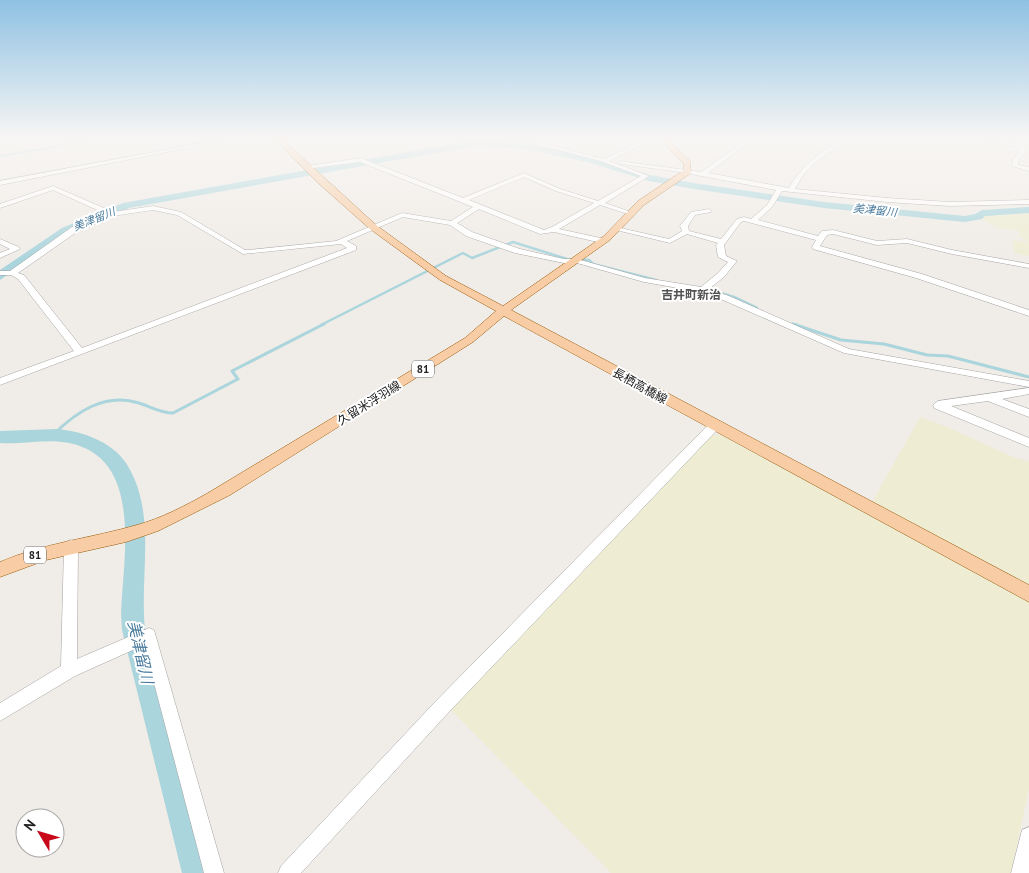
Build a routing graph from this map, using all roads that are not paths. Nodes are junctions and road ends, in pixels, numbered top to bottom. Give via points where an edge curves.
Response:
1 (14, 180) edge
2 (50, 180) edge
3 (320, 180) edge
4 (412, 180) edge
5 (513, 180) edge
6 (536, 180) edge
7 (639, 180) edge
8 (678, 180) edge
9 (732, 180) edge
10 (796, 180) edge
11 (0, 182) edge
12 (53, 188) junction
13 (780, 189) junction
14 (791, 190) junction
15 (464, 200) junction
16 (1029, 202) edge
17 (595, 203) junction
18 (0, 206) edge
19 (479, 206) junction
20 (709, 211) dead end
21 (109, 213) junction
22 (631, 213) junction
23 (753, 221) junction
24 (452, 223) junction
25 (373, 227) junction
26 (552, 229) junction
27 (616, 229) junction
28 (686, 232) junction
29 (820, 239) junction
30 (0, 241) edge
31 (342, 241) junction
32 (602, 241) junction
33 (722, 242) junction
34 (0, 256) edge
35 (570, 261) junction
36 (1029, 266) edge
37 (7, 273) edge
38 (703, 290) junction
39 (504, 312) junction
40 (1029, 313) edge
41 (80, 352) junction
42 (0, 382) edge
43 (1029, 384) edge
44 (1029, 391) edge
45 (987, 396) junction
46 (1029, 413) edge
47 (714, 426) junction
48 (1029, 443) edge
49 (71, 546) junction
50 (0, 570) edge
51 (1029, 594) edge
52 (69, 670) junction
53 (0, 713) edge
54 (1029, 837) edge
55 (214, 873) edge
56 (288, 873) edge
57 (1021, 873) edge

1 - 11 street
2 - 12 street
3 - 25 main road, 長栖高橋線
4 - 15 street
5 - 15 street
6 - 17 street
7 - 17 street
8 - 22 main road, 久留米浮羽線 / 81 via 652,195
9 - 13 street
10 - 14 street
12 - 18 street
12 - 21 street
13 - 14 street
13 - 23 street via 770,206
14 - 16 street via 934,204
15 - 19 street
17 - 22 street
17 - 26 street
19 - 24 street
19 - 26 street via 543,232
20 - 28 street via 693,213 684,226
21 - 31 street via 153,208 174,210 243,252
21 - 37 street via 75,230
22 - 27 main road, 久留米浮羽線 / 81
23 - 29 street
23 - 33 street via 739,220
24 - 25 street via 402,215
24 - 35 street via 469,234 494,243
25 - 31 street
25 - 39 main road, 長栖高橋線 via 428,267
26 - 32 street
27 - 28 street via 670,241
27 - 32 main road, 久留米浮羽線 / 81
28 - 33 street
29 - 36 street via 824,233 833,232 876,244 907,241
29 - 40 street via 816,246
30 - 34 street via 16,249
31 - 41 street via 353,248
32 - 35 main road, 久留米浮羽線 / 81
33 - 38 street via 722,257 733,261
35 - 38 street via 669,286
35 - 39 main road, 久留米浮羽線 / 81
37 - 41 street via 21,277
38 - 43 street via 848,350
39 - 47 main road, 長栖高橋線
39 - 49 main road, 久留米浮羽線 / 81 via 469,340 225,491 156,526
41 - 42 street
44 - 45 street
45 - 46 street
45 - 48 street via 938,405
47 - 51 main road, 長栖高橋線
47 - 56 street via 442,707
49 - 50 main road, 久留米浮羽線 / 81 via 44,552
49 - 52 street
52 - 53 street
52 - 55 street via 149,635
54 - 57 street

